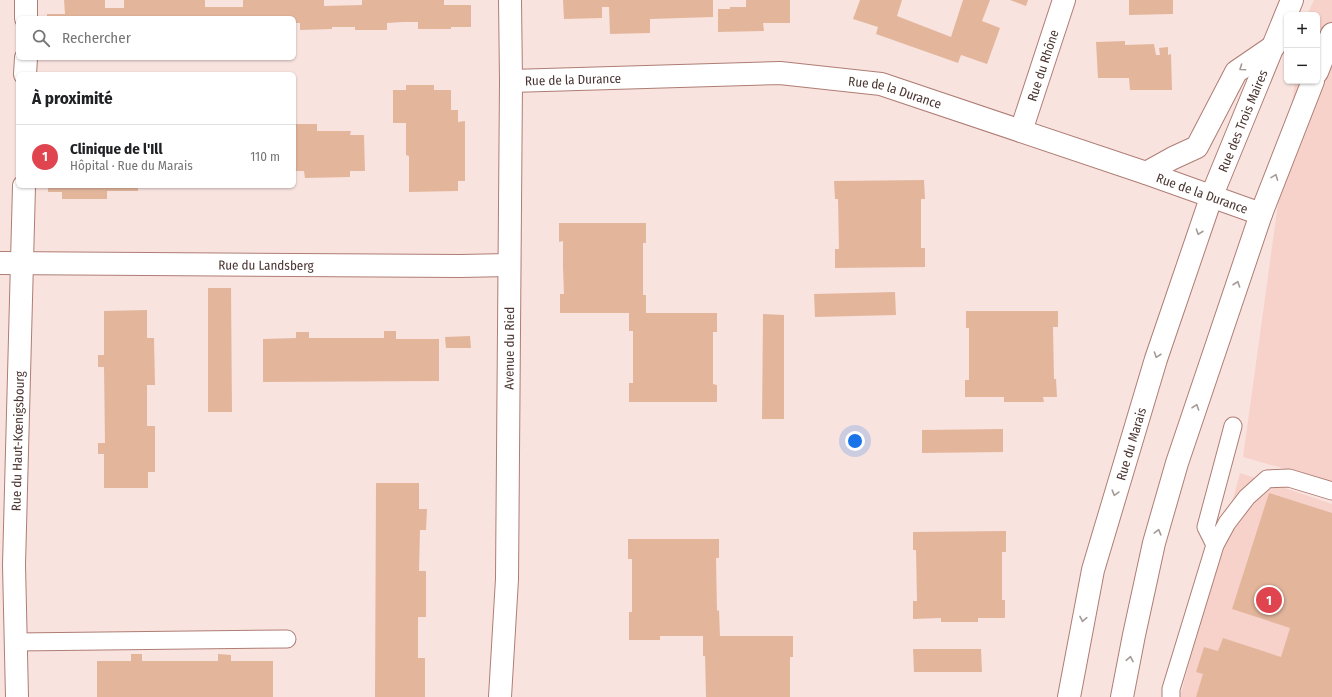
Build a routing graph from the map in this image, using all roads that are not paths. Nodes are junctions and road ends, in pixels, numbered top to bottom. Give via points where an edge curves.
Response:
1 (26, 0) edge
2 (510, 0) edge
3 (1064, 0) edge
4 (1292, 0) edge
5 (26, 16) edge
6 (1332, 34) edge
7 (1274, 46) junction
8 (26, 60) edge
9 (1320, 64) edge
10 (25, 72) edge
11 (511, 80) junction
12 (1312, 84) edge
13 (1021, 131) junction
14 (1146, 173) junction
15 (24, 188) edge
16 (1212, 195) junction
17 (1261, 214) junction
18 (0, 263) edge
19 (23, 263) junction
20 (509, 265) junction
21 (1232, 426) dead end
22 (1332, 491) edge
23 (1215, 545) junction
24 (7, 565) edge
25 (287, 639) dead end
26 (16, 642) junction
27 (16, 697) edge
28 (500, 697) edge
29 (1069, 697) edge
30 (1122, 697) edge
31 (1171, 697) edge

1 - 5 street
2 - 11 street, Avenue du Ried
3 - 13 street, Rue du Rhône
4 - 7 street, Rue des Trois Maires
6 - 9 street
7 -> 14 street, Rue des Trois Maires via 1236,72 1197,147
7 - 16 street, Rue des Trois Maires
8 - 10 street
11 - 13 street, Rue de la Durance via 780,73 881,84
11 - 20 street, Avenue du Ried
17 -> 12 street
13 - 14 street, Rue de la Durance
14 - 16 street, Rue de la Durance
15 - 19 street, Rue du Haut-Kœnigsbourg
16 - 17 street, Rue de la Durance
16 -> 29 street, Rue du Marais via 1156,359 1093,570
30 -> 17 street via 1154,543 1177,463
18 - 19 street, Rue du Landsberg
19 - 20 street, Rue du Landsberg
19 - 24 street, Rue du Haut-Kœnigsbourg
20 - 28 street, Avenue du Ried via 507,579
21 - 23 lane via 1206,527
22 - 23 lane via 1289,478 1267,479 1247,497 1227,523
23 - 31 lane via 1171,689
24 - 26 street, Rue du Haut-Kœnigsbourg
25 - 26 lane
26 - 27 street, Rue du Haut-Kœnigsbourg

